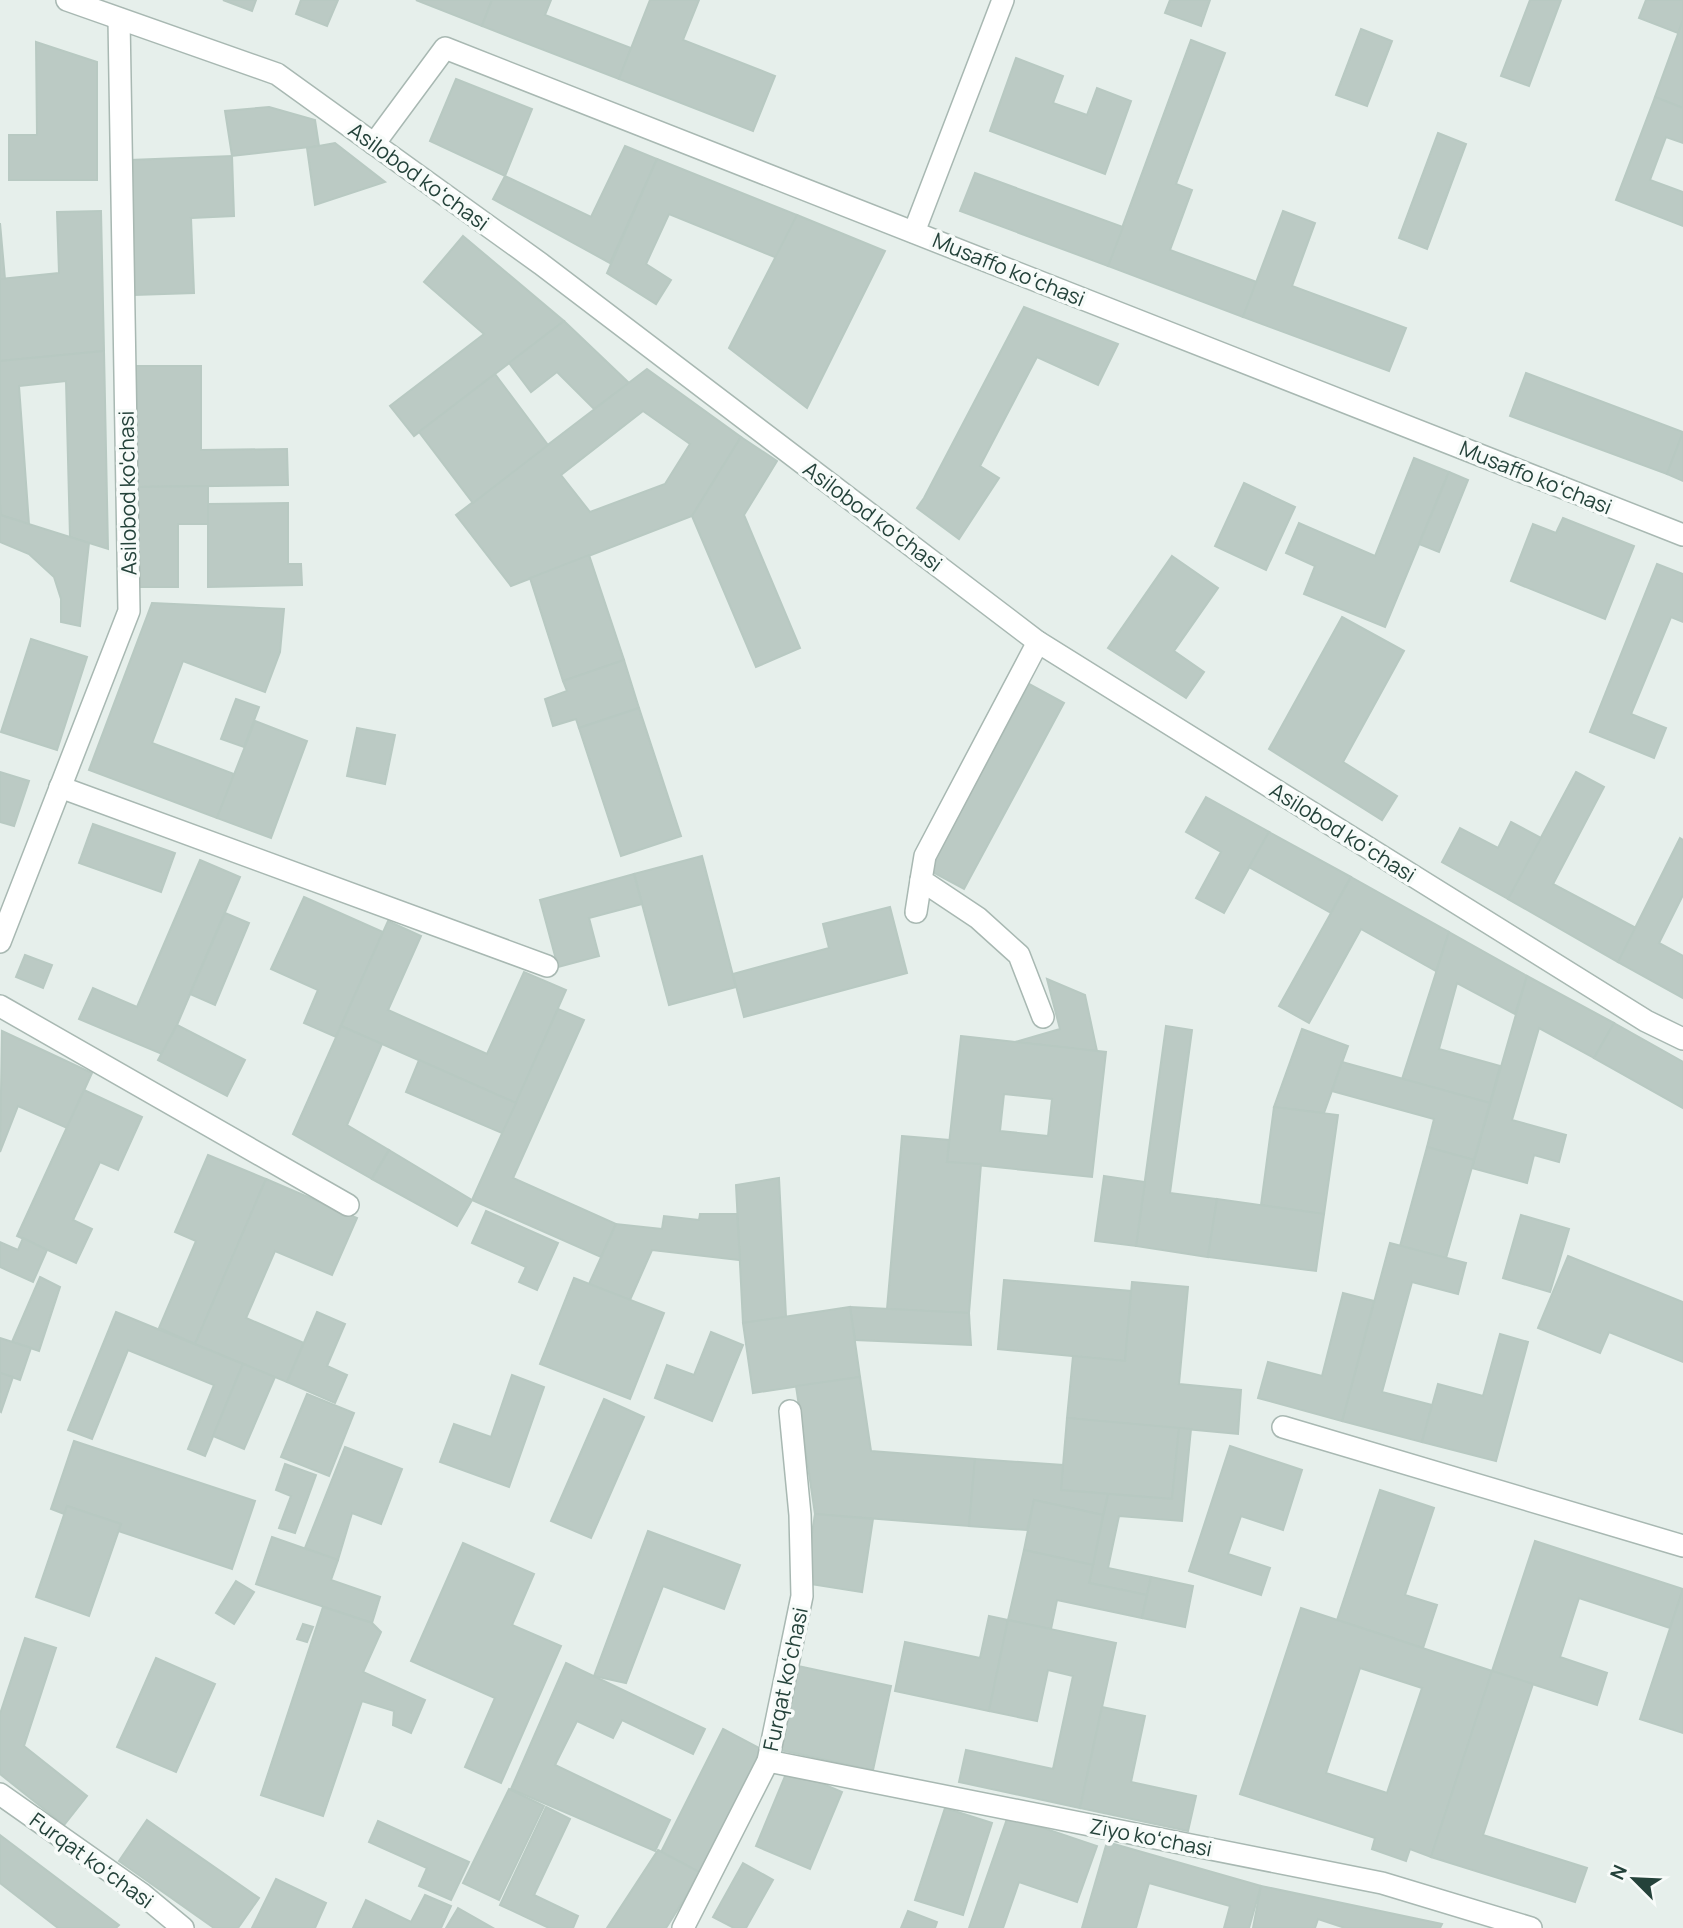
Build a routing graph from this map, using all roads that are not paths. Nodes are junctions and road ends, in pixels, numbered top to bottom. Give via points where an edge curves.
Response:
1 (66, 0) edge
2 (1003, 0) edge
3 (119, 19) junction
4 (374, 144) junction
5 (914, 232) junction
6 (1683, 535) edge
7 (1038, 642) junction
8 (60, 787) junction
9 (920, 880) junction
10 (916, 912) dead end
11 (0, 942) edge
12 (547, 966) dead end
13 (0, 1006) edge
14 (1043, 1017) dead end
15 (1683, 1039) edge
16 (348, 1205) dead end
17 (790, 1411) dead end
18 (1283, 1427) dead end
19 (1683, 1546) edge
20 (768, 1761) junction
21 (0, 1794) edge
22 (183, 1928) edge
23 (683, 1928) edge
24 (1531, 1928) edge

1 - 3 street, Asilobod koʻchasi
2 - 5 street
3 - 4 street, Asilobod koʻchasi via 277,74
3 - 8 street, Asilobod ko'chasi via 129,611
4 - 5 street, Musaffo koʻchasi via 445,48
4 - 7 street, Asilobod koʻchasi via 552,272
5 - 6 street, Musaffo koʻchasi
7 - 9 street via 925,856
7 - 15 street, Asilobod koʻchasi via 1646,1021
8 - 11 street, Asilobod ko'chasi
8 - 12 street
9 - 10 street
9 - 14 street via 978,918 1018,955
13 - 16 street
17 - 20 street, Furqat koʻchasi via 802,1596
18 - 19 street
20 - 23 street, Furqat koʻchasi
20 - 24 street, Ziyo koʻchasi via 1382,1883
21 - 22 street, Furqat koʻchasi

